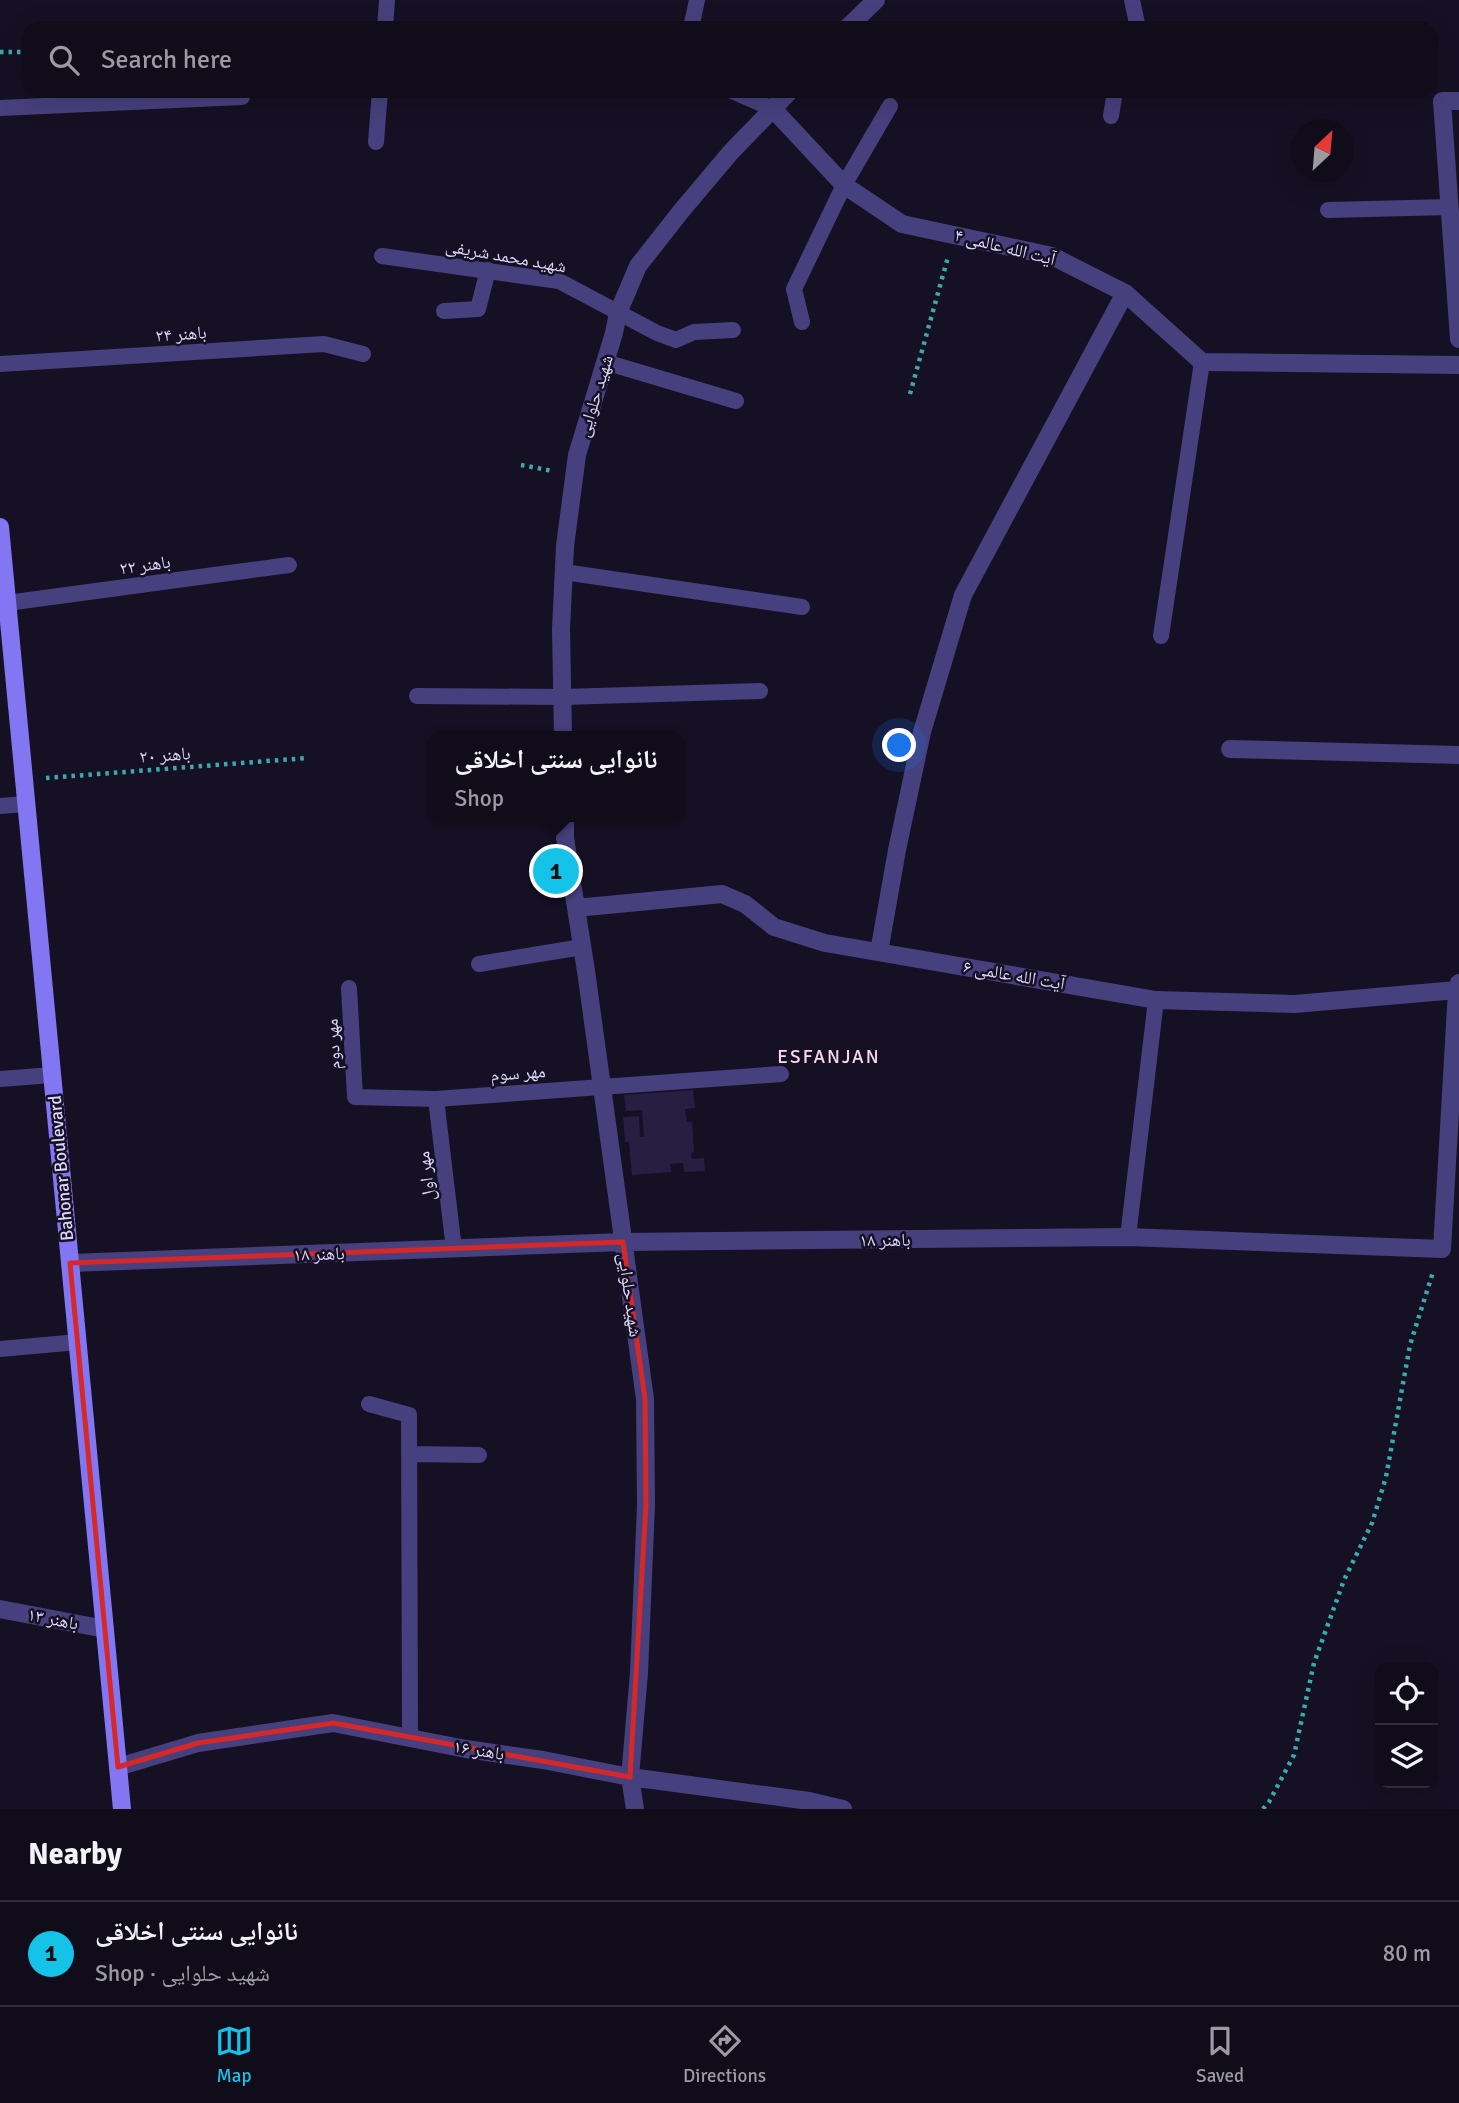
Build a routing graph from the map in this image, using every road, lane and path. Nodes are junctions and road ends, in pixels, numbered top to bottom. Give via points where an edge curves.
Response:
1 (387, 0) edge
2 (696, 0) edge
3 (876, 0) edge
4 (1132, 0) edge
5 (386, 21) edge
6 (692, 21) edge
7 (854, 21) edge
8 (1137, 21) edge
9 (0, 52) edge
10 (21, 52) edge
11 (220, 98) edge
12 (379, 98) edge
13 (748, 98) edge
14 (783, 98) edge
15 (1114, 98) edge
16 (1459, 101) edge
17 (890, 106) dead end
18 (0, 108) edge
19 (773, 109) junction
20 (1111, 116) dead end
21 (376, 142) dead end
22 (844, 185) junction
23 (1450, 207) junction
24 (1328, 210) dead end
25 (954, 234) junction
26 (382, 256) dead end
27 (488, 270) junction
28 (1125, 293) junction
29 (444, 311) dead end
30 (618, 313) junction
31 (802, 322) dead end
32 (733, 330) dead end
33 (1459, 339) edge
34 (363, 354) dead end
35 (605, 362) junction
36 (1202, 362) junction
37 (0, 364) edge
38 (1459, 365) edge
39 (910, 394) dead end
40 (736, 401) dead end
41 (0, 527) edge
42 (289, 565) dead end
43 (564, 572) junction
44 (7, 603) junction
45 (802, 607) dead end
46 (1161, 636) dead end
47 (760, 691) dead end
48 (416, 696) dead end
49 (563, 697) junction
50 (564, 731) edge
51 (1230, 749) dead end
52 (1459, 755) edge
53 (307, 758) dead end
54 (24, 780) junction
55 (26, 804) junction
56 (0, 806) edge
57 (565, 822) edge
58 (576, 908) junction
59 (582, 947) junction
60 (879, 952) junction
61 (479, 964) dead end
62 (1458, 986) edge
63 (349, 988) dead end
64 (1156, 1000) junction
65 (781, 1074) dead end
66 (52, 1075) junction
67 (0, 1079) edge
68 (602, 1086) junction
69 (355, 1097) joint
70 (436, 1099) junction
71 (1459, 1190) edge
72 (1444, 1207) junction
73 (1128, 1237) junction
74 (623, 1242) junction
75 (454, 1249) junction
76 (1441, 1249) junction
77 (70, 1263) junction
78 (78, 1342) junction
79 (0, 1349) edge
80 (369, 1404) dead end
81 (409, 1454) junction
82 (479, 1455) dead end
83 (0, 1609) edge
84 (105, 1629) junction
85 (410, 1738) junction
86 (118, 1767) junction
87 (630, 1777) junction
88 (122, 1809) edge
89 (635, 1809) edge
90 (843, 1809) edge
91 (1263, 1809) edge

1 - 5 lane
2 - 6 lane
3 - 7 street
4 - 8 lane
9 - 10 path
11 - 18 lane
12 - 21 lane
13 - 19 lane
14 - 19 street, شهید حلوایی
15 - 20 lane
16 - 23 street via 1442,101
17 - 22 lane
19 - 22 street, آیت الله عالمی ۴
19 - 30 street, شهید حلوایی via 731,152 638,266
22 - 25 street, آیت الله عالمی ۴ via 902,224
22 - 31 lane via 794,289
23 - 24 lane
23 - 33 street
25 - 28 street, آیت الله عالمی ۴ via 1052,256
25 - 39 path
26 - 27 lane, شهید محمد شریفی
27 - 29 lane via 478,309
27 - 30 lane, شهید محمد شریفی via 559,282
28 - 36 street, آیت الله عالمی ۴
28 - 60 street via 963,595 922,732
30 - 32 lane, شهید محمد شریفی via 676,340 694,332
30 - 35 street, شهید حلوایی
34 - 37 lane, باهنر ۲۴ via 324,344
35 - 40 lane
35 - 43 street, شهید حلوایی via 577,455
36 - 38 street
36 - 46 lane
41 - 44 main road, Bahonar Boulevard
42 - 44 lane, باهنر ۲۲
43 - 45 lane
43 - 49 street, شهید حلوایی
44 - 54 main road, Bahonar Boulevard
47 - 49 lane
48 - 49 lane
49 - 50 street, شهید حلوایی
51 - 52 street
53 - 54 path, باهنر ۲۰
54 - 55 main road, Bahonar Boulevard
55 - 56 lane
55 - 66 main road, Bahonar Boulevard
57 - 58 street, شهید حلوایی
58 - 59 street, شهید حلوایی
58 - 60 street, آیت الله عالمی ۶ via 722,894 745,904 774,927 825,943
59 - 61 lane
59 - 68 street, شهید حلوایی
60 - 64 street, آیت الله عالمی ۶
62 - 64 street, آیت الله عالمی ۶ via 1295,1004
62 - 72 street
63 - 69 lane, مهر دوم
64 - 73 lane
65 - 68 lane, مهر سوم
66 - 67 lane
66 - 77 main road, Bahonar Boulevard
68 - 70 lane, مهر سوم
68 - 74 street, شهید حلوایی
69 - 70 lane, مهر سوم
70 - 75 lane, مهر اول
71 - 72 street
72 - 76 street
73 - 74 street, باهنر ۱۸
73 - 76 street, باهنر ۱۸
74 - 75 street, باهنر ۱۸
74 - 87 street, شهید حلوایی via 645,1399 645,1533
75 - 77 street, باهنر ۱۸
76 - 91 path via 1410,1346 1386,1477 1372,1523 1344,1580 1314,1663 1294,1755
77 - 78 main road, Bahonar Boulevard
78 - 79 lane
78 - 84 main road, Bahonar Boulevard
80 - 81 lane via 409,1415
81 - 82 lane
81 - 85 lane
83 - 84 street, باهنر ۱۳
84 - 86 main road, Bahonar Boulevard
85 - 86 street, باهنر ۱۶ via 333,1723 198,1743
85 - 87 street, باهنر ۱۶
86 - 88 main road, Bahonar Boulevard
87 - 89 street, شهید حلوایی
87 - 90 street, باهنر ۱۶

